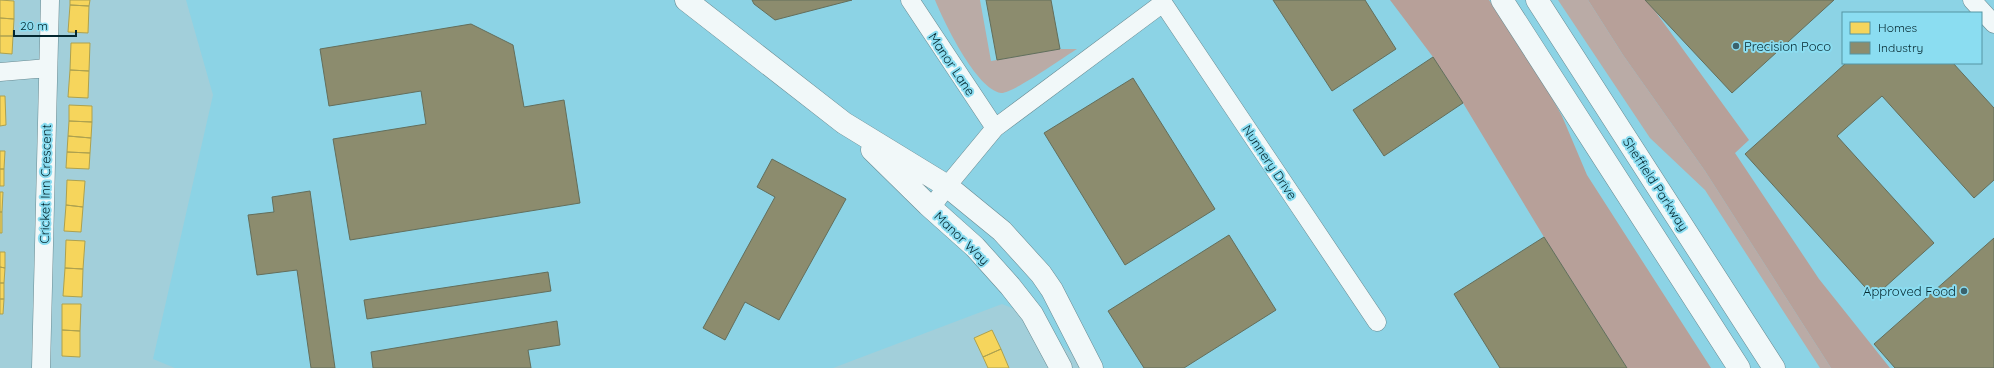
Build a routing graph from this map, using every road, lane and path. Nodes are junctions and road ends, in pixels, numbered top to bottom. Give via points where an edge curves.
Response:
1 (50, 0) edge
2 (686, 0) edge
3 (910, 0) edge
4 (1502, 0) edge
5 (1537, 0) edge
6 (1972, 0) edge
7 (1162, 1) edge
8 (1994, 24) edge
9 (48, 68) junction
10 (0, 72) edge
11 (844, 123) junction
12 (995, 128) junction
13 (947, 186) junction
14 (932, 208) junction
15 (1377, 322) dead end
16 (37, 365) edge
17 (1062, 368) edge
18 (1092, 368) edge
19 (1739, 368) edge
20 (1774, 368) edge

1 - 9 street, Cricket Inn Crescent
2 - 11 main road, Manor Way
3 - 12 street, Manor Lane
4 - 19 main road
5 - 20 main road, Sheffield Parkway
6 - 8 street
7 - 12 street, Nunnery Drive
7 - 15 street, Nunnery Drive
9 - 10 street
9 - 16 street, Cricket Inn Crescent
11 - 13 main road, Manor Way
11 - 14 main road, Manor Way
12 - 13 street, Nunnery Drive
13 - 14 street, Nunnery Drive
13 - 18 main road, Manor Way via 1002,231 1041,274 1052,290
14 - 17 main road, Manor Way via 975,246 1032,314

